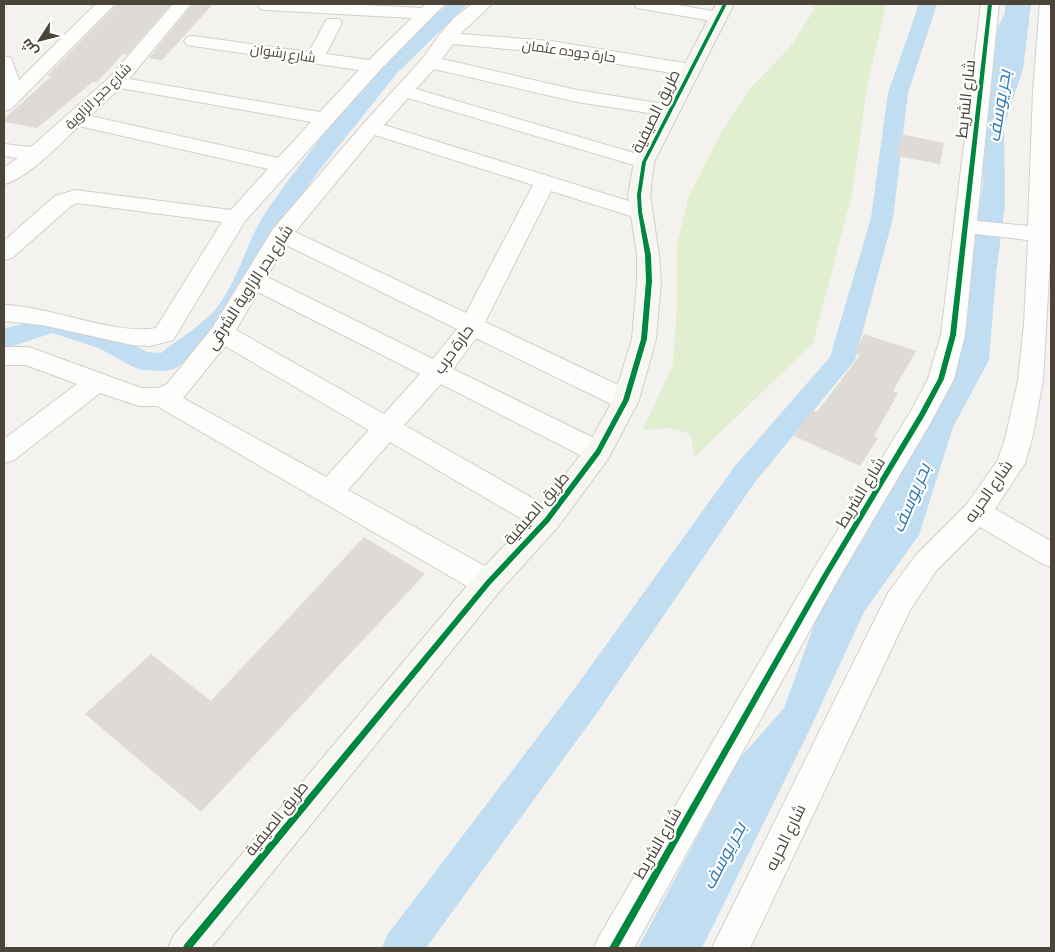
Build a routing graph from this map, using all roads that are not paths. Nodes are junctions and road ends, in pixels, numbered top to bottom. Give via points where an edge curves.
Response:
1 (82, 4) edge
2 (106, 4) edge
3 (182, 4) edge
4 (483, 4) edge
5 (642, 4) edge
6 (990, 4) edge
7 (267, 5) dead end
8 (431, 8) edge
9 (722, 10) edge
10 (1049, 10) edge
11 (87, 22) junction
12 (333, 23) dead end
13 (519, 27) dead end
14 (453, 30) junction
15 (192, 41) dead end
16 (315, 58) junction
17 (4, 62) edge
18 (430, 62) junction
19 (373, 66) junction
20 (690, 70) junction
21 (116, 82) junction
22 (404, 91) junction
23 (9, 100) edge
24 (669, 110) junction
25 (76, 119) junction
26 (325, 120) junction
27 (371, 127) junction
28 (4, 150) edge
29 (36, 154) junction
30 (644, 162) junction
31 (284, 166) junction
32 (4, 178) edge
33 (545, 182) junction
34 (640, 212) junction
35 (236, 217) junction
36 (969, 226) junction
37 (281, 234) junction
38 (1045, 236) edge
39 (4, 253) edge
40 (255, 281) junction
41 (4, 313) edge
42 (471, 326) junction
43 (222, 334) junction
44 (4, 356) edge
45 (438, 372) junction
46 (98, 381) junction
47 (162, 397) junction
48 (626, 400) junction
49 (387, 428) junction
50 (598, 452) junction
51 (4, 453) edge
52 (329, 492) junction
53 (977, 512) junction
54 (547, 520) junction
55 (1051, 555) edge
56 (488, 583) junction
57 (186, 948) edge
58 (613, 948) edge
59 (731, 948) edge

1 - 11 street
2 - 11 street
3 - 21 street, شارع حجر الزاوية
4 - 14 street, شارع بحر الزاوية الشرقى
5 - 9 street
6 - 36 street, شارع الشريط
7 - 8 street
8 - 19 street
9 - 20 street, طريق الصيفية
10 - 38 street, شارع الحريه
11 - 23 street
12 - 16 street
13 - 14 street
14 - 18 street, شارع بحر الزاوية الشرقى
14 - 20 street, حارة جوده عثمان via 539,37
15 - 16 street, شارع رشوان
16 - 19 street, شارع رشوان
17 - 23 street
18 - 22 street, شارع بحر الزاوية الشرقى
18 - 24 street via 577,96
19 - 26 street
20 - 24 street, طريق الصيفية
21 - 25 street, شارع حجر الزاوية
21 - 26 street
22 - 27 street, شارع بحر الزاوية الشرقى
22 - 30 street
24 - 30 street, طريق الصيفية
25 - 29 street, شارع حجر الزاوية
25 - 31 street
26 - 31 street
27 - 33 street
27 - 37 street, شارع بحر الزاوية الشرقى
28 - 29 street
29 - 32 street, شارع حجر الزاوية
30 - 34 street, طريق الصيفية
31 - 35 street
33 - 34 street
33 - 42 street, حارة حرب
34 - 48 street, طريق الصيفية via 648,255 648,310 644,339
35 - 39 street via 76,196 63,201
35 - 41 street via 169,329 158,336 144,339 25,314
36 - 38 street
36 - 58 street, شارع الشريط via 953,335 941,379
37 - 40 street, شارع بحر الزاوية الشرقى
37 - 42 street
38 - 53 street, شارع الحريه via 1037,334 1026,413 1011,463
40 - 43 street, شارع بحر الزاوية الشرقى
40 - 45 street
42 - 45 street, حارة حرب
42 - 48 street
43 - 47 street, شارع بحر الزاوية الشرقى via 182,385
43 - 49 street
44 - 46 street via 28,356
45 - 49 street, حارة حرب
45 - 50 street
46 - 47 street via 139,398
46 - 51 street
47 - 52 street
48 - 50 street, طريق الصيفية
49 - 52 street, حارة حرب
49 - 54 street
50 - 54 street, طريق الصيفية
52 - 56 street
53 - 55 street
53 - 59 street, شارع الحريه via 926,563 898,602
54 - 56 street, طريق الصيفية
56 - 57 street, طريق الصيفية

